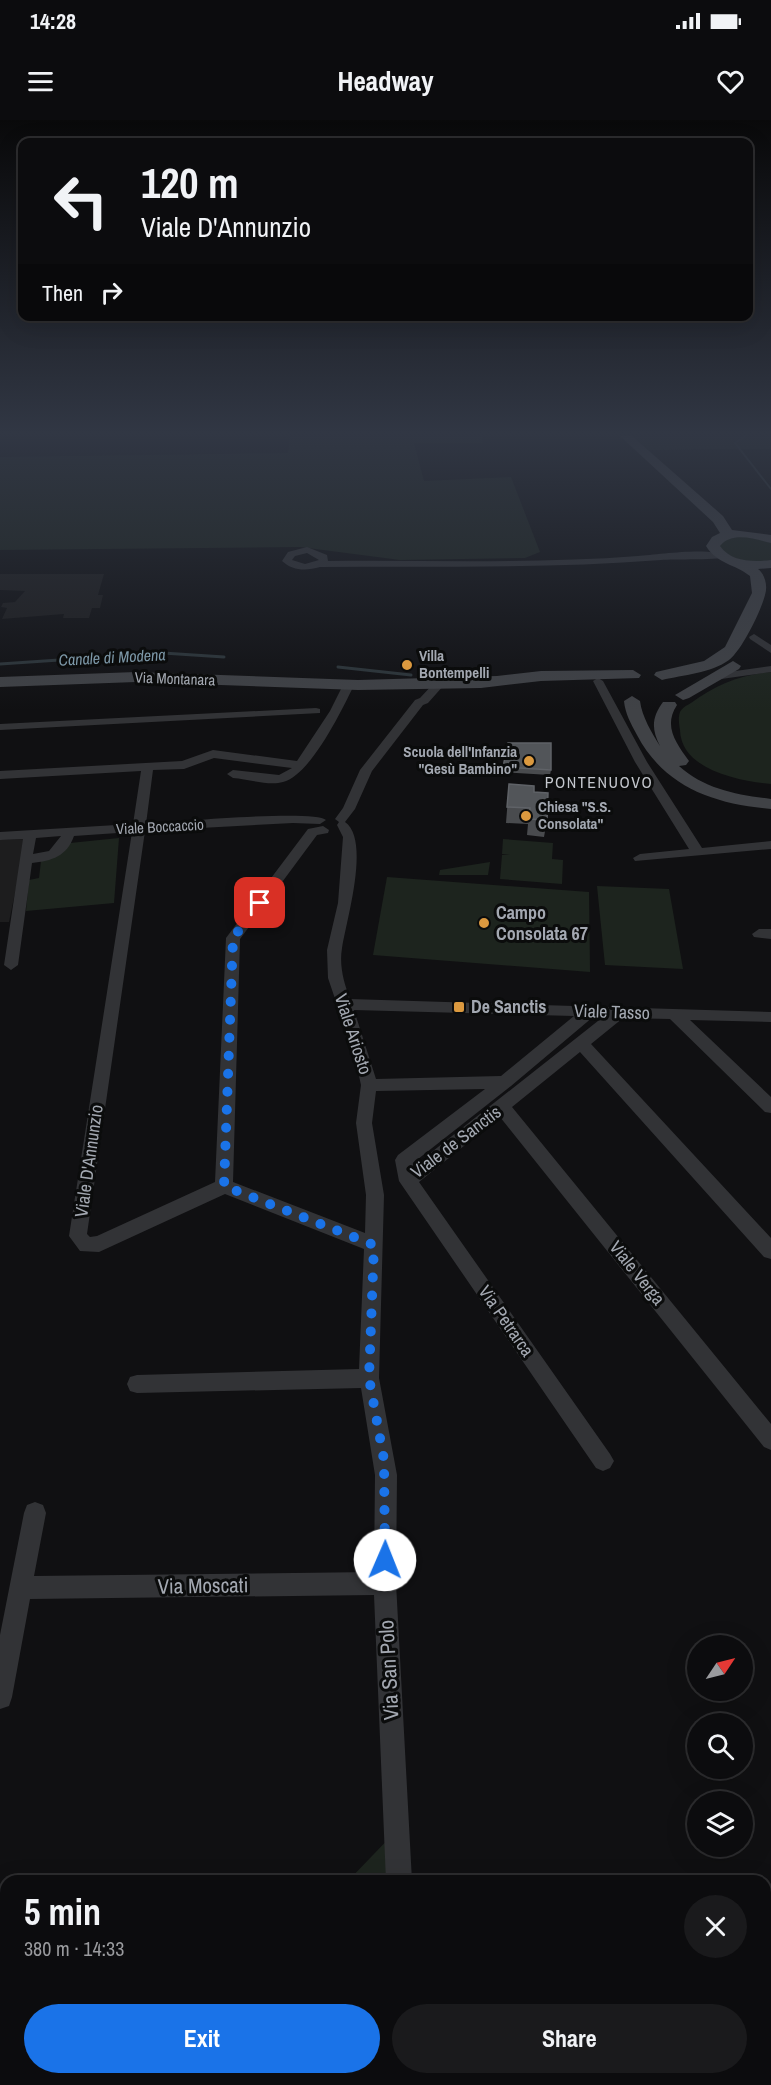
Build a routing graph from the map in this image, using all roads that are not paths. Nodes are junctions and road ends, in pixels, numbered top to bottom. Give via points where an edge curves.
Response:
1 (725, 528) edge
2 (739, 528) edge
3 (754, 534) junction
4 (727, 535) junction
5 (771, 539) edge
6 (713, 546) junction
7 (692, 555) junction
8 (723, 557) junction
9 (322, 561) dead end
10 (742, 564) junction
11 (769, 564) edge
12 (754, 637) junction
13 (771, 650) edge
14 (771, 669) edge
15 (633, 675) junction
16 (662, 675) junction
17 (554, 676) junction
18 (714, 677) junction
19 (87, 680) junction
20 (598, 681) junction
21 (0, 682) edge
22 (350, 683) junction
23 (620, 687) junction
24 (425, 688) junction
25 (0, 691) edge
26 (676, 700) junction
27 (632, 701) junction
28 (316, 711) dead end
29 (0, 727) edge
30 (148, 765) junction
31 (299, 765) junction
32 (233, 774) dead end
33 (0, 775) edge
34 (771, 793) edge
35 (771, 804) edge
36 (342, 822) junction
37 (322, 825) junction
38 (139, 828) junction
39 (69, 832) junction
40 (30, 835) junction
41 (0, 836) edge
42 (771, 845) edge
43 (697, 851) junction
44 (640, 858) dead end
45 (26, 859) junction
46 (8, 957) edge
47 (344, 1004) junction
48 (589, 1012) junction
49 (618, 1013) junction
50 (675, 1015) junction
51 (771, 1017) edge
52 (582, 1044) junction
53 (505, 1082) junction
54 (369, 1084) junction
55 (502, 1107) junction
56 (771, 1107) edge
57 (408, 1181) junction
58 (224, 1186) junction
59 (374, 1245) junction
60 (771, 1251) edge
61 (369, 1378) junction
62 (137, 1384) dead end
63 (771, 1440) edge
64 (603, 1461) dead end
65 (35, 1513) dead end
66 (385, 1583) junction
67 (21, 1588) junction
68 (0, 1697) edge
69 (399, 1875) edge

1 - 4 main road
2 - 3 main road
3 - 4 main road
3 - 5 main road
4 - 6 main road
6 - 7 street
6 - 8 main road
7 - 8 street
7 - 9 street via 600,561
8 - 10 main road
10 - 11 main road
10 - 16 main road, Via Montanara via 757,575 759,593 732,649 709,664
11 - 12 main road
12 - 13 street
12 - 18 main road via 741,662
14 - 18 street
15 - 16 main road, Via Montanara
15 - 17 main road, Via Montanara
15 - 23 main road
16 - 26 main road via 679,683
17 - 20 main road, Via Montanara
17 - 24 main road, Via Montanara
18 - 26 main road
19 - 21 main road, Via Montanara
19 - 22 main road, Via Montanara via 144,677
19 - 25 main road via 69,687
20 - 23 main road, Via Montanara
20 - 43 street via 641,762
22 - 24 main road, Via Montanara via 357,688
22 - 31 street
23 - 27 main road
24 - 36 street via 366,770
26 - 27 main road via 650,705
26 - 34 main road via 662,718 663,736 683,764 718,783
27 - 35 main road via 652,750 667,768 719,795
28 - 29 street
30 - 31 street via 184,765 213,754
30 - 33 street
30 - 38 street, Viale D'Annunzio
31 - 32 street via 296,771 281,778
36 - 37 street via 335,831
36 - 47 street, Viale Ariosto via 350,837 334,978
37 - 38 street, Viale Boccaccio
37 - 58 street via 233,938
38 - 39 street, Viale Boccaccio
38 - 58 street, Viale D'Annunzio via 78,1236 86,1245 99,1244
39 - 40 street, Viale Boccaccio
39 - 45 street via 59,852
40 - 41 street, Viale Boccaccio
40 - 45 street
42 - 43 street
43 - 44 street
45 - 46 street
47 - 48 street, Viale Tasso
47 - 54 street, Viale Ariosto
48 - 49 street, Viale Tasso
48 - 53 street, Viale de Sanctis
49 - 50 street, Viale Tasso
49 - 52 street, Viale de Sanctis
50 - 51 street, Viale Tasso
50 - 56 street
52 - 55 street, Viale de Sanctis
52 - 60 street
53 - 54 street
53 - 57 street, Viale de Sanctis via 404,1160
54 - 59 street, Viale Ariosto via 364,1123 375,1195
55 - 57 street, Viale de Sanctis
55 - 63 street, Viale Verga
57 - 64 street, Via Petrarca
58 - 59 street
59 - 61 street, Via San Polo
61 - 62 street
61 - 66 street, Via San Polo via 386,1475
65 - 67 street
66 - 67 street, Via Moscati
66 - 69 street, Via San Polo
67 - 68 street

